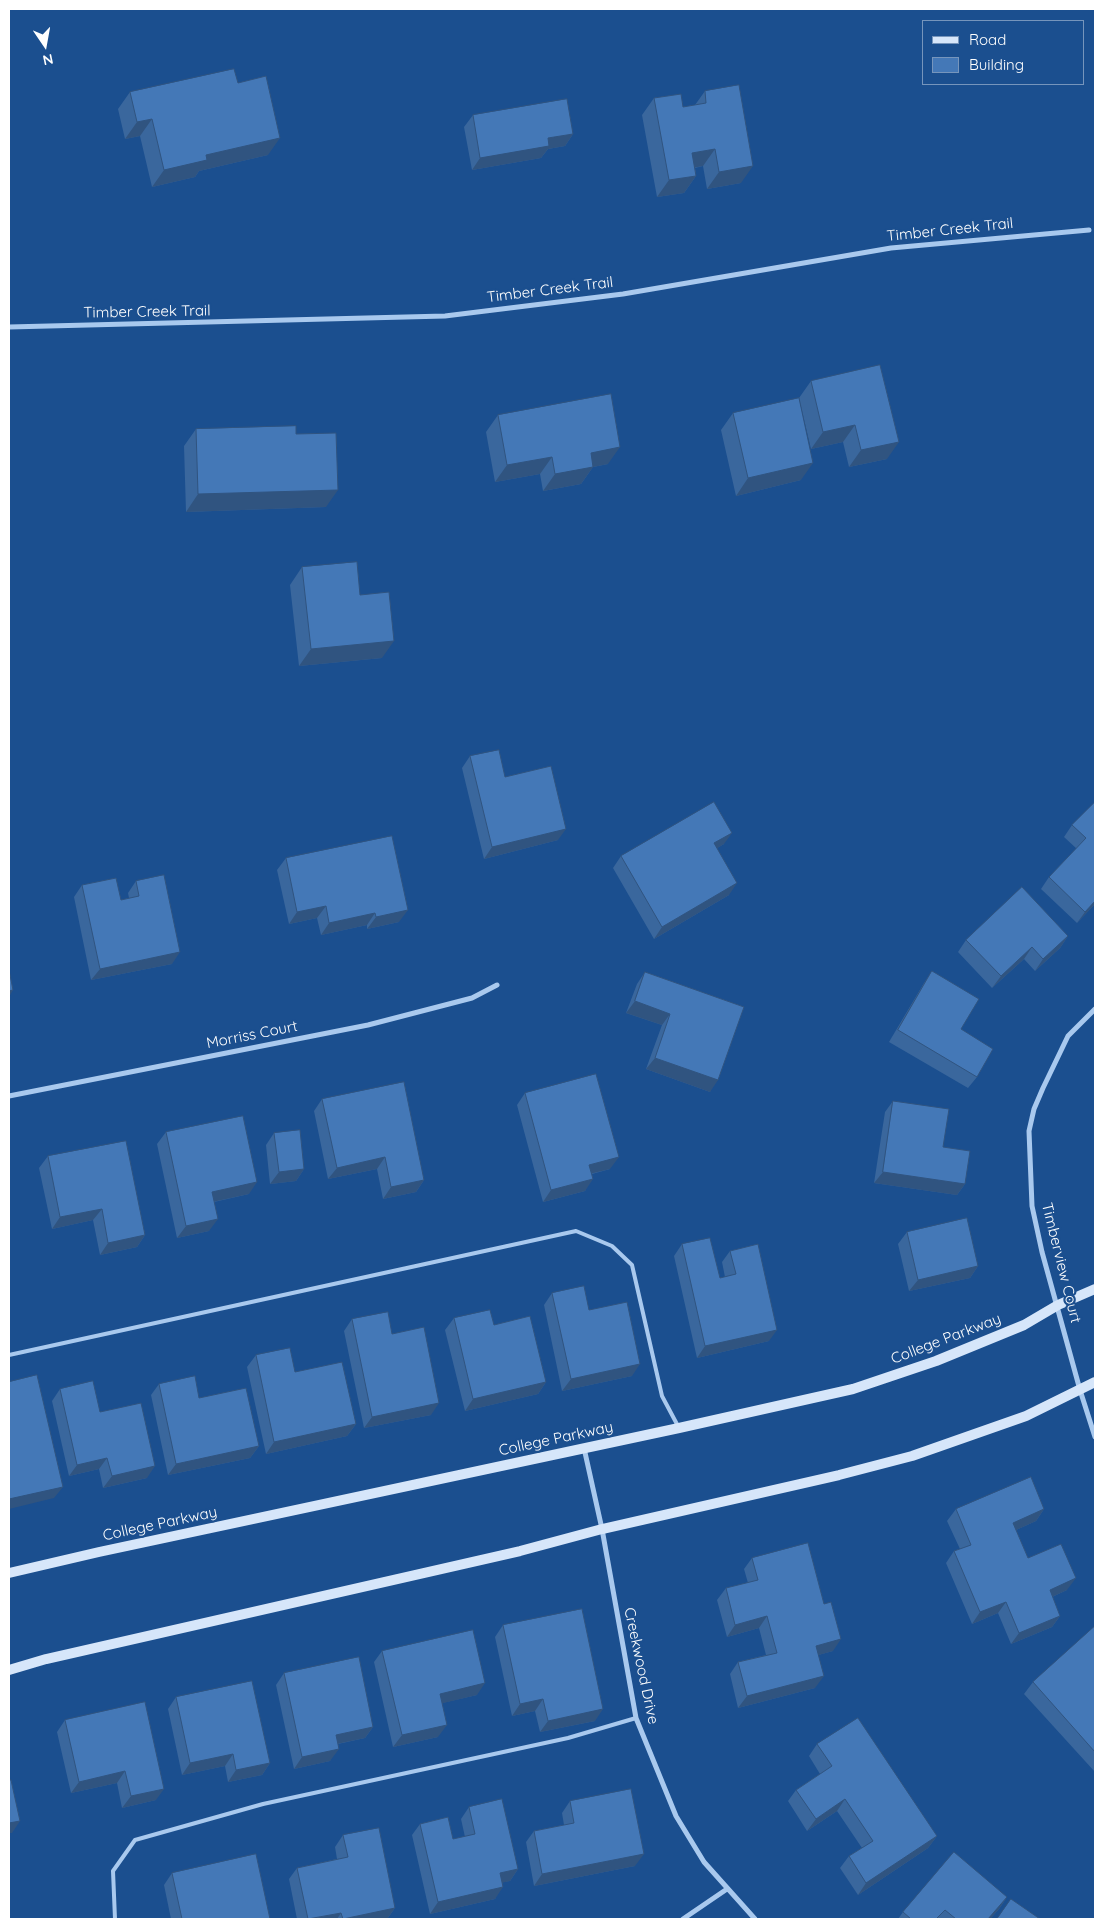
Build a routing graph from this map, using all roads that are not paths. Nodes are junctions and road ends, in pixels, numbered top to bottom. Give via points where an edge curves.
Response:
1 (1089, 230) dead end
2 (9, 327) edge
3 (497, 985) dead end
4 (1095, 1009) edge
5 (9, 1096) edge
6 (1095, 1288) edge
7 (1058, 1305) junction
8 (9, 1355) edge
9 (1095, 1382) edge
10 (1080, 1390) junction
11 (679, 1428) junction
12 (1095, 1437) edge
13 (584, 1448) junction
14 (602, 1529) junction
15 (9, 1574) edge
16 (9, 1670) edge
17 (636, 1718) junction
18 (727, 1889) junction
19 (115, 1919) edge
20 (683, 1919) edge
21 (755, 1919) edge

1 - 2 street, Timber Creek Trail via 891,248 623,294 445,316
3 - 5 street, Morriss Court via 472,998 368,1025
4 - 7 street, Timberview Court via 1068,1036 1037,1102 1029,1132 1032,1206
6 - 7 main road, College Parkway
7 - 10 street, Timberview Court
7 - 11 main road, College Parkway via 1024,1325 954,1354 852,1389
8 - 11 lane via 576,1230 612,1246 632,1264 662,1396
9 - 10 main road
10 - 12 street, Timberview Court
10 - 14 main road via 1026,1416 912,1456
11 - 13 main road, College Parkway
13 - 14 street, Creekwood Drive
13 - 15 main road, College Parkway
14 - 16 main road
14 - 17 street, Creekwood Drive
17 - 18 street, Creekwood Drive via 676,1816 704,1862
17 - 19 lane via 568,1738 263,1804 135,1840 113,1871
18 - 20 street
18 - 21 street, Creekwood Drive

